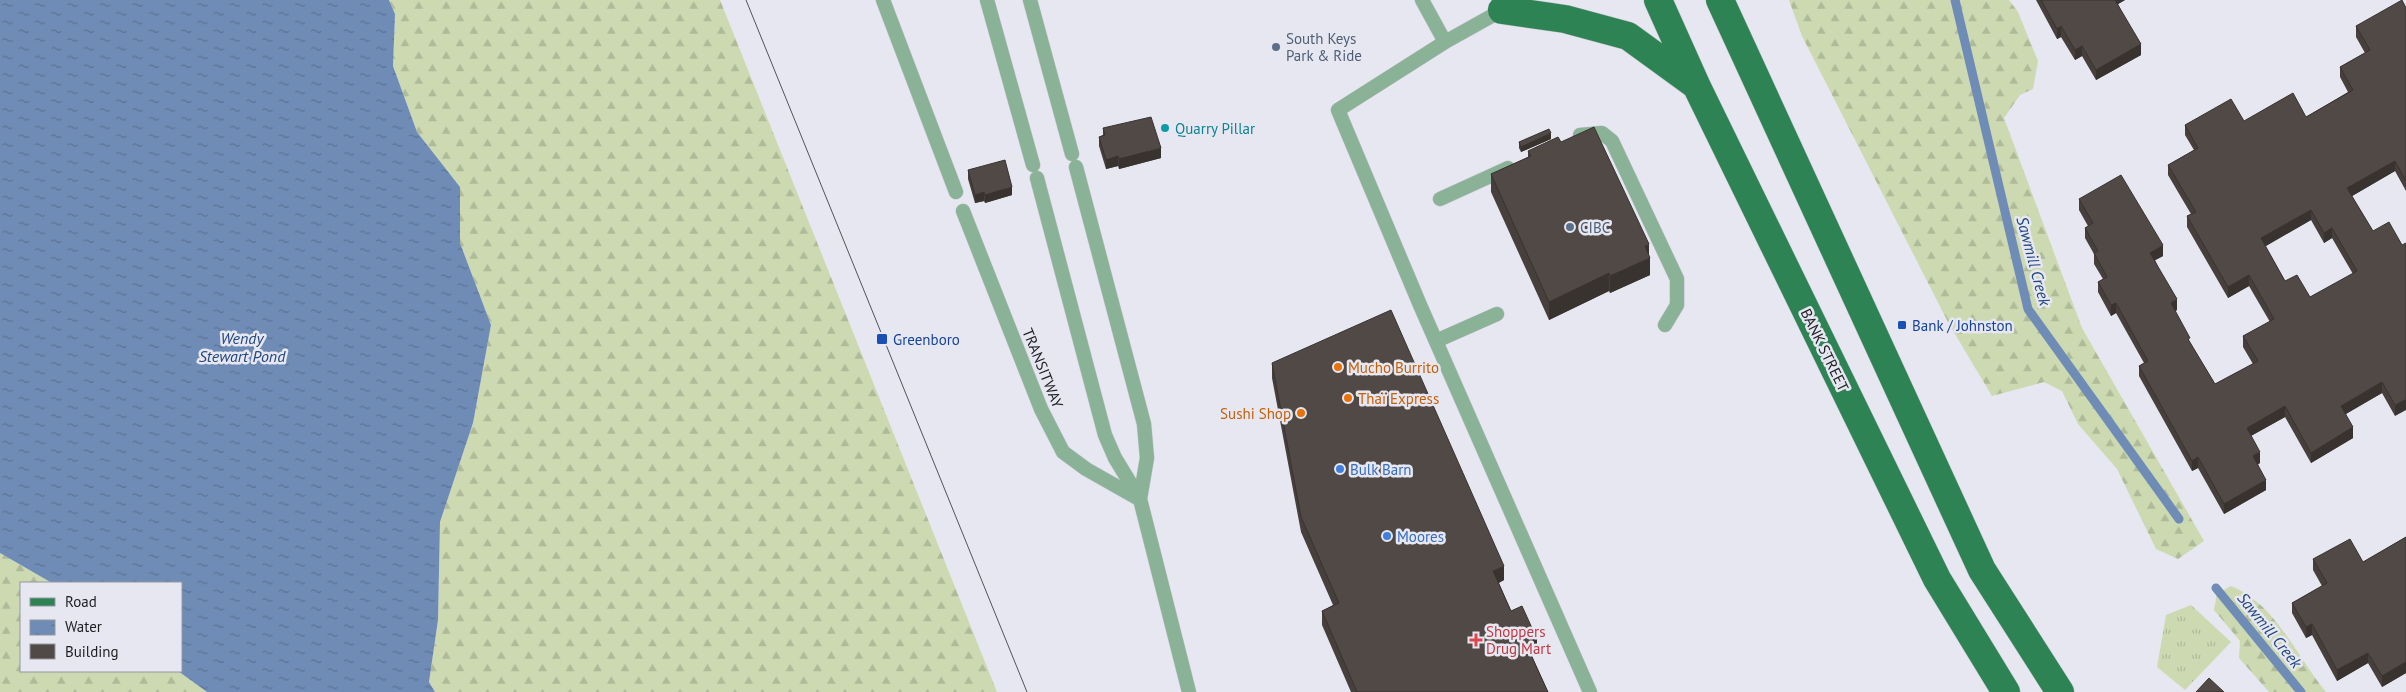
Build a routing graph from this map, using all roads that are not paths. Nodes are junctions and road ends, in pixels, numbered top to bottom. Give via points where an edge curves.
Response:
1 (883, 0) edge
2 (986, 0) edge
3 (1030, 0) edge
4 (1422, 0) edge
5 (1658, 0) edge
6 (1720, 0) edge
7 (1511, 5) edge
8 (1445, 42) junction
9 (1697, 87) junction
10 (1566, 141) edge
11 (1521, 162) edge
12 (956, 192) dead end
13 (1440, 199) dead end
14 (963, 211) dead end
15 (1497, 314) dead end
16 (1665, 325) dead end
17 (1436, 341) junction
18 (1140, 499) junction
19 (1189, 692) edge
20 (1590, 692) edge
21 (2006, 692) edge
22 (2060, 692) edge

1 - 12 lane
2 - 18 lane via 1105,435
3 - 18 lane via 1144,424 1146,458
4 - 8 lane
5 - 9 main road, BANK STREET
6 - 22 main road via 1982,570
7 - 8 lane
7 - 9 main road via 1628,36
8 - 17 lane via 1338,110
9 - 21 main road, BANK STREET via 1938,578
10 - 16 lane via 1584,133 1602,133 1612,141 1677,279 1677,305
11 - 13 lane
14 - 18 lane, TRANSITWAY via 1040,409 1063,452 1086,469
15 - 17 lane
17 - 20 lane
18 - 19 lane

